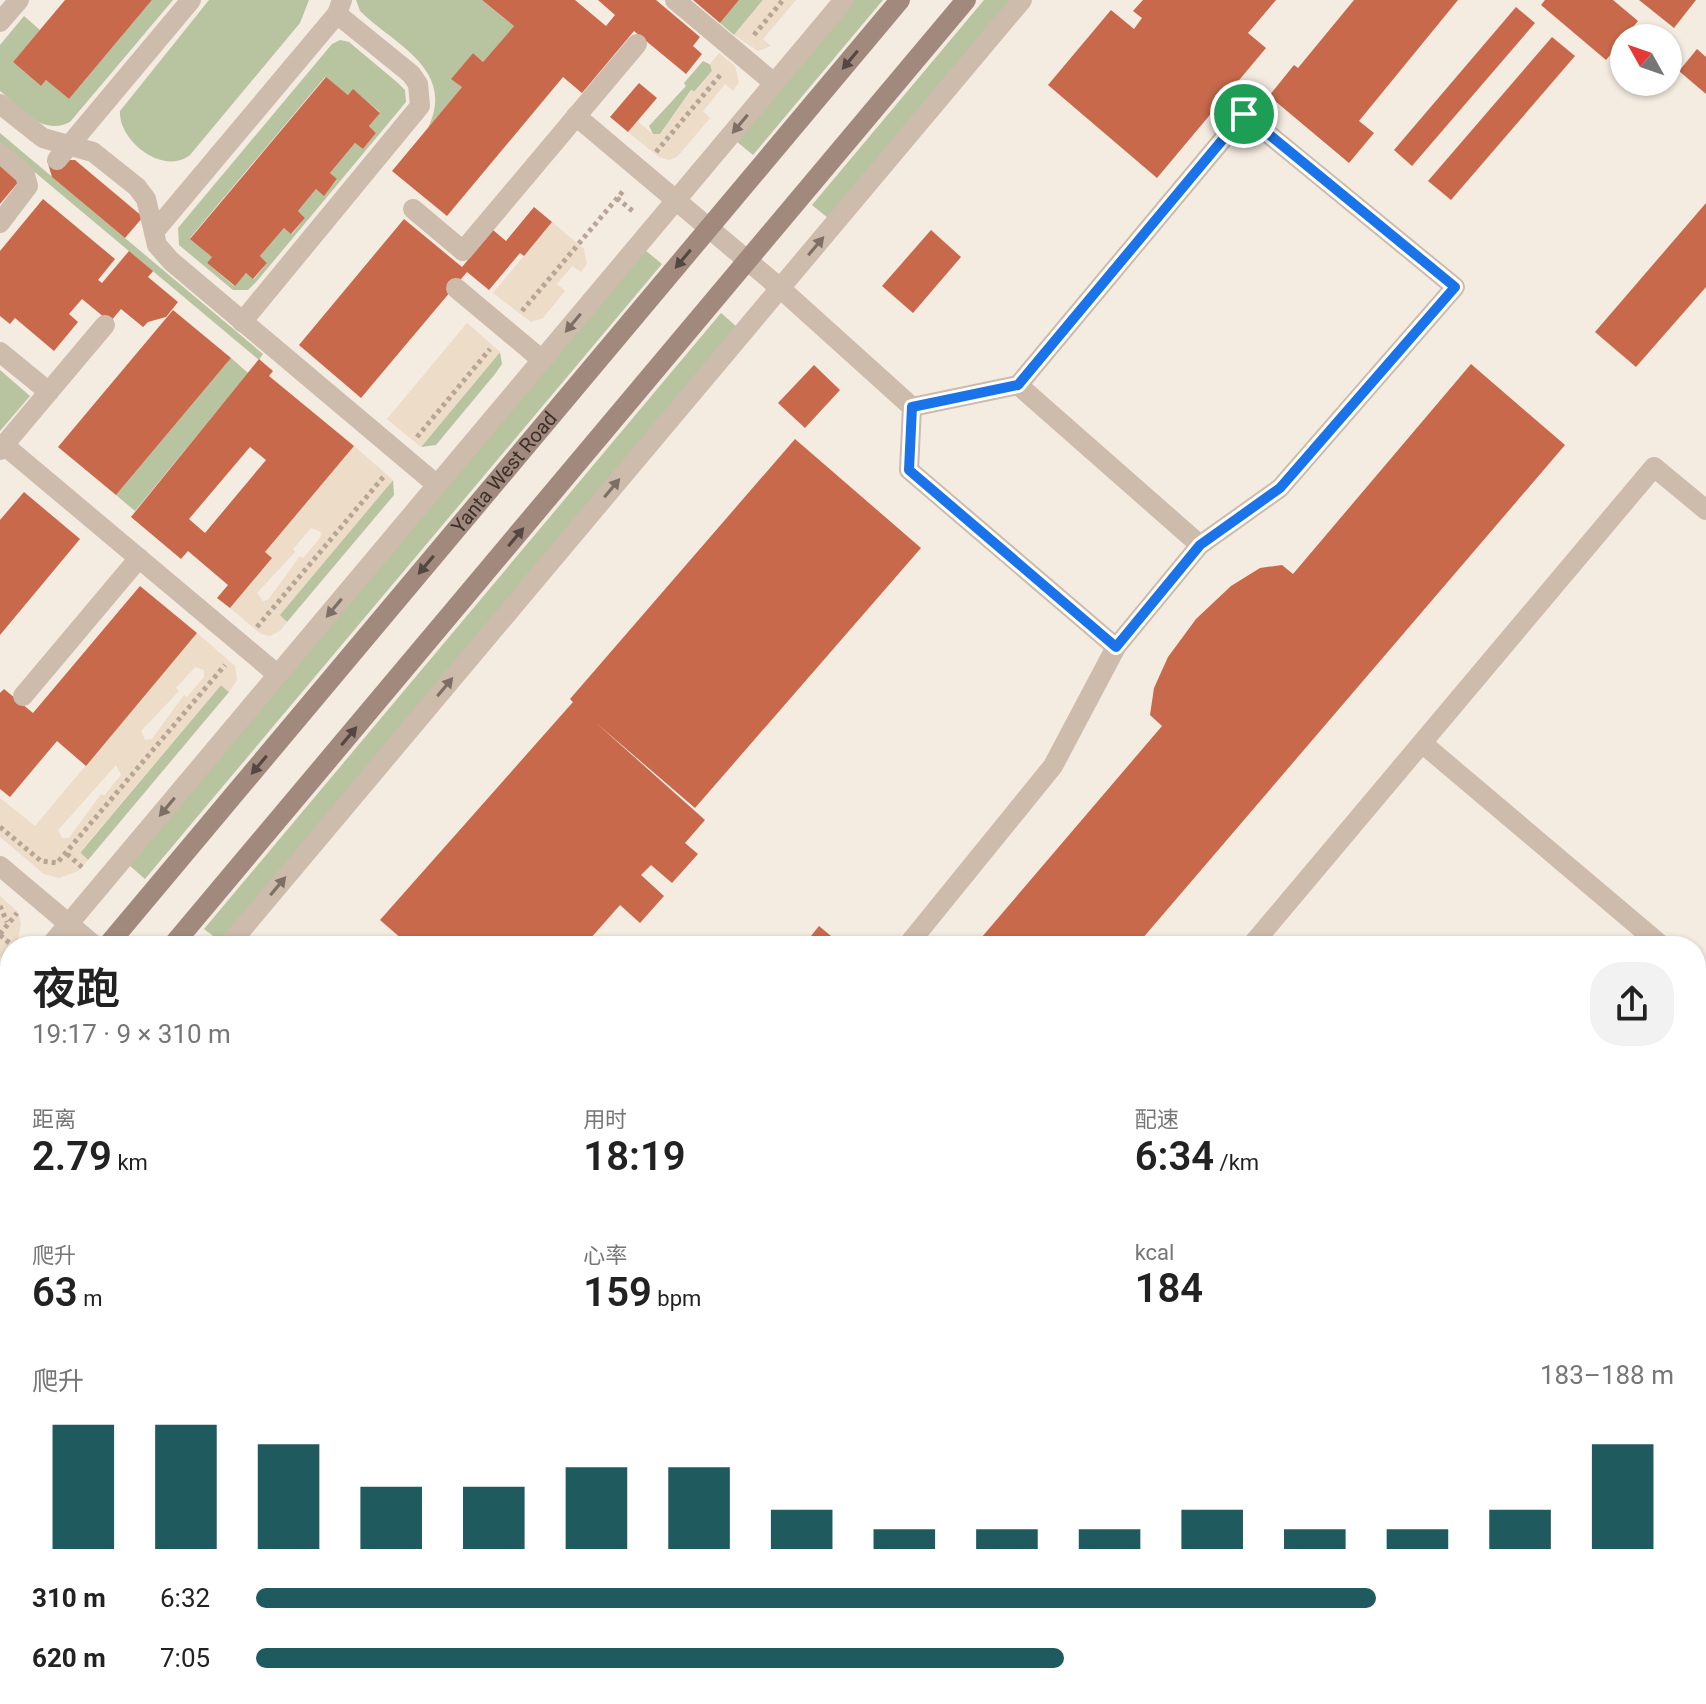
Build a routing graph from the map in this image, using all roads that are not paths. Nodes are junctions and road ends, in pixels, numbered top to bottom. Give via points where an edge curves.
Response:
1 (19, 0) edge
2 (191, 0) edge
3 (675, 0) edge
4 (844, 0) edge
5 (900, 0) edge
6 (966, 0) edge
7 (1022, 0) edge
8 (340, 7) edge
9 (0, 22) edge
10 (637, 44) dead end
11 (774, 83) junction
12 (0, 104) edge
13 (576, 116) junction
14 (0, 153) edge
15 (63, 153) junction
16 (676, 200) junction
17 (413, 209) dead end
18 (0, 223) edge
19 (709, 228) junction
20 (154, 232) junction
21 (747, 261) junction
22 (456, 288) dead end
23 (780, 288) junction
24 (242, 322) junction
25 (105, 325) dead end
26 (0, 352) edge
27 (542, 360) junction
28 (1018, 385) junction
29 (49, 392) junction
30 (912, 407) junction
31 (2, 448) edge
32 (437, 485) junction
33 (1706, 510) edge
34 (1200, 545) junction
35 (139, 558) junction
36 (1116, 647) junction
37 (278, 675) junction
38 (23, 696) dead end
39 (1422, 743) junction
40 (0, 866) edge
41 (69, 924) junction
42 (59, 936) edge
43 (83, 936) edge
44 (115, 936) edge
45 (180, 936) edge
46 (236, 936) edge
47 (915, 936) edge
48 (1259, 936) edge
49 (1650, 936) edge

1 - 9 street
2 - 15 street
3 - 11 street
4 - 11 street
5 -> 19 main road, Yanta West Road
6 - 21 main road
23 -> 7 street
8 - 20 street
8 - 24 street via 411,74 420,106
10 - 13 street
11 -> 16 street
12 - 15 street
13 - 16 street
13 - 17 street via 463,251
14 - 18 street via 23,172 28,186
15 - 20 street via 101,156 137,187 146,199
16 - 19 street
16 -> 27 street
19 - 21 street
19 -> 44 main road, Yanta West Road
20 - 24 street via 163,254
21 - 23 street
45 -> 21 main road
22 - 27 street
23 - 30 street
46 -> 23 street
24 - 32 street
25 - 29 street
26 - 29 street
27 - 32 street
28 - 30 street
28 - 34 street
28 - 34 street via 1244,114 1455,287 1280,488
29 - 31 street
30 - 36 street via 909,470
31 - 35 street
32 -> 37 street
33 - 39 street via 1654,467
34 - 36 street
35 - 37 street
35 - 38 street
36 - 47 street via 1053,766
37 -> 41 street
39 - 48 street
39 - 49 street
40 - 41 street
41 - 42 street
41 - 43 street

